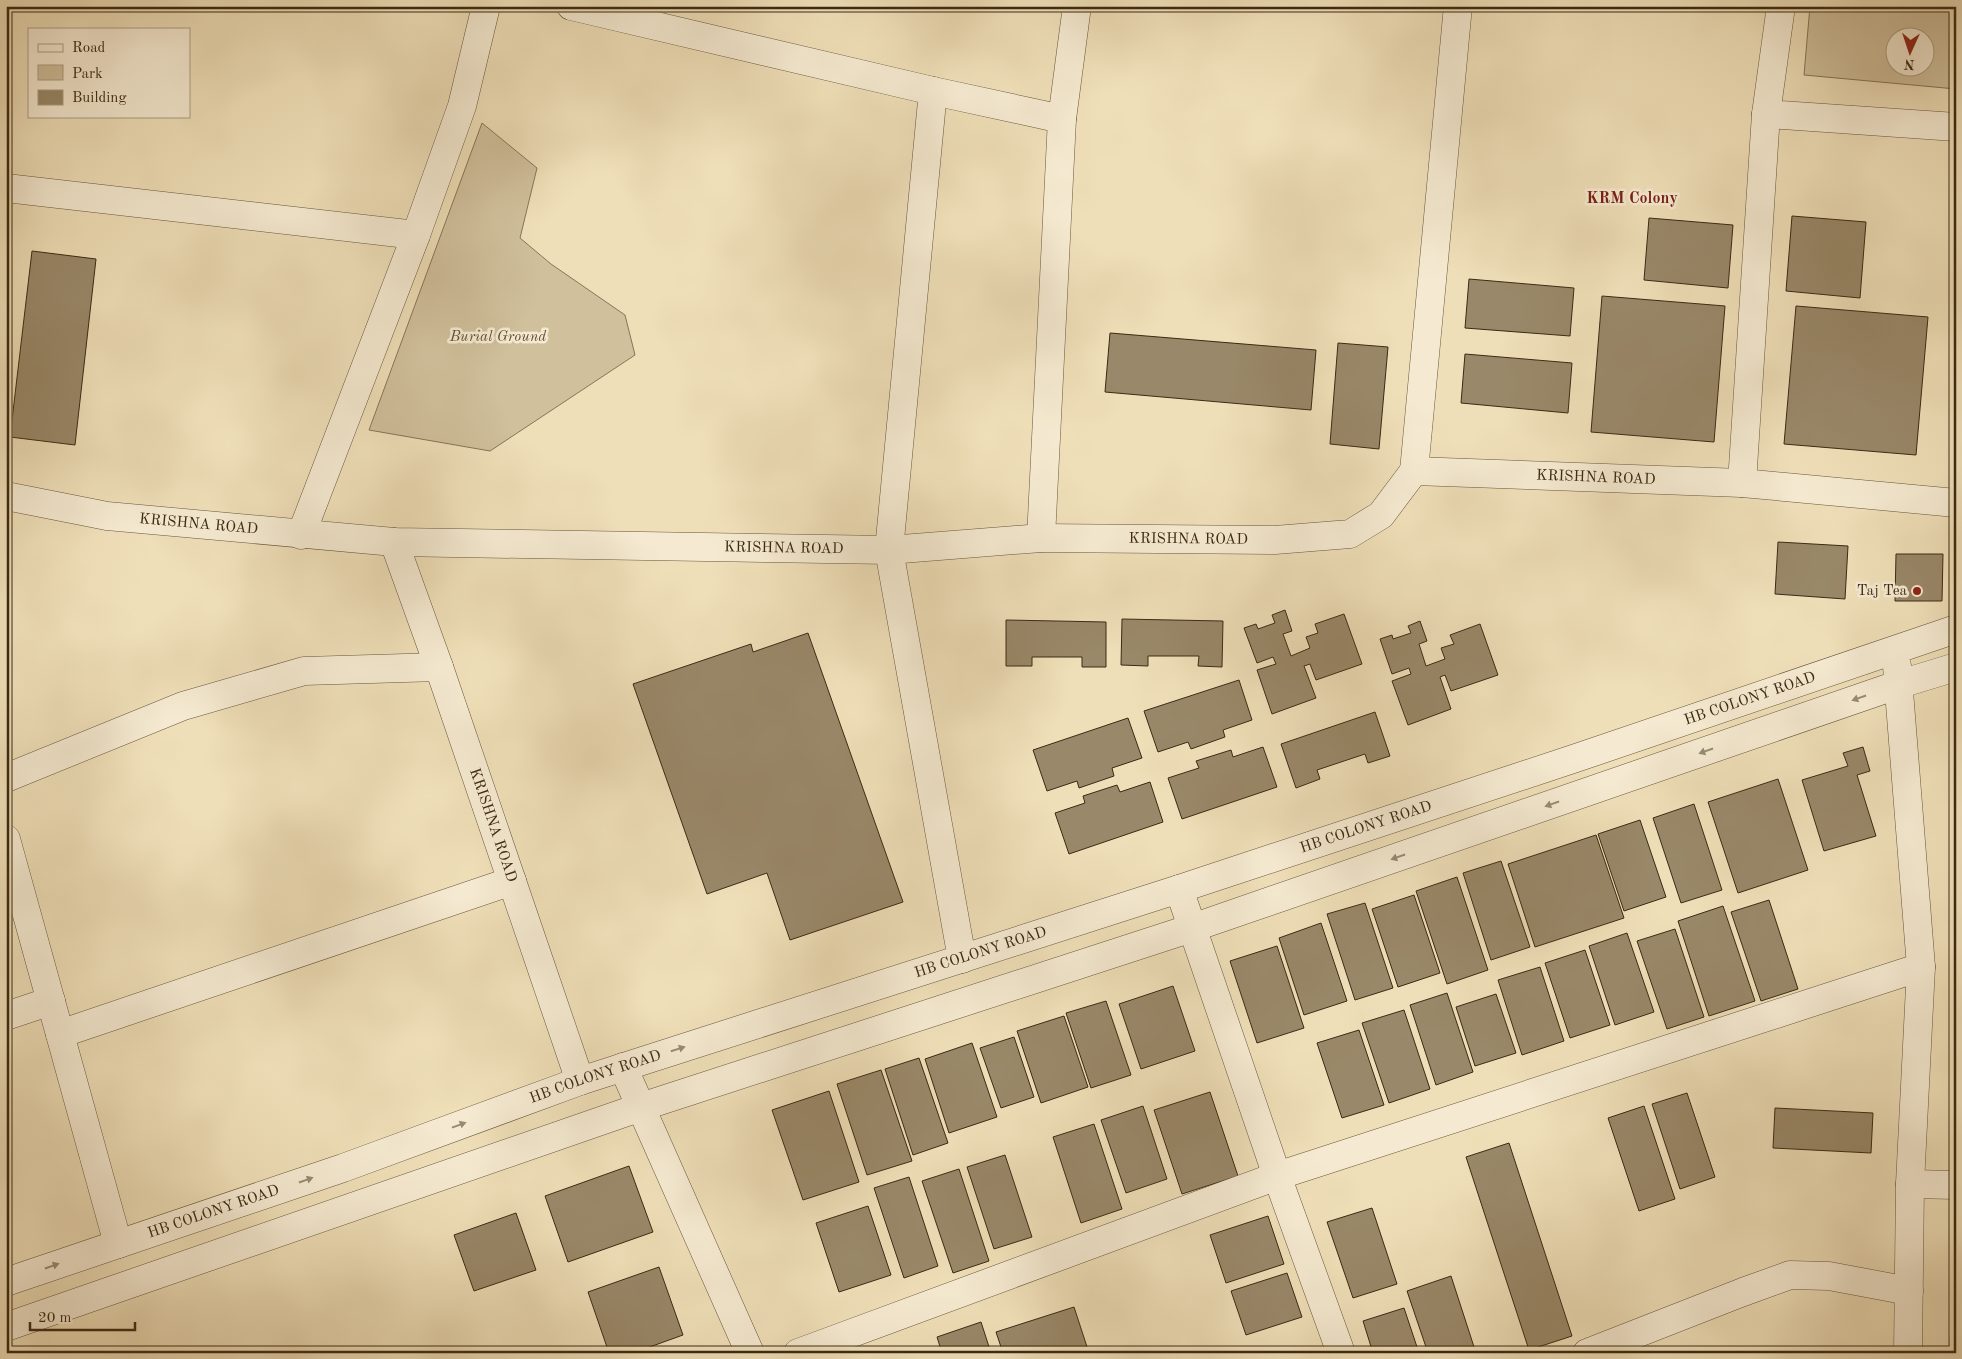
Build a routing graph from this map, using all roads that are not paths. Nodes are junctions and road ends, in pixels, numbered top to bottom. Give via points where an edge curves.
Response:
1 (486, 6) edge
2 (571, 6) edge
3 (1077, 6) edge
4 (1458, 6) edge
5 (1781, 6) edge
6 (932, 91) junction
7 (1766, 114) junction
8 (1062, 118) junction
9 (1956, 127) edge
10 (6, 188) edge
11 (416, 235) junction
12 (1414, 471) junction
13 (1742, 483) junction
14 (6, 496) edge
15 (1956, 503) edge
16 (301, 534) junction
17 (1041, 538) junction
18 (394, 542) junction
19 (889, 550) junction
20 (1956, 629) edge
21 (1895, 650) junction
22 (439, 667) junction
23 (1956, 667) edge
24 (1900, 684) junction
25 (6, 778) edge
26 (6, 839) edge
27 (512, 880) junction
28 (1179, 889) junction
29 (1192, 928) junction
30 (962, 959) junction
31 (1921, 967) junction
32 (51, 1001) junction
33 (6, 1016) edge
34 (60, 1034) junction
35 (623, 1066) junction
36 (580, 1081) junction
37 (641, 1107) junction
38 (1277, 1176) junction
39 (1910, 1184) junction
40 (1956, 1185) edge
41 (118, 1244) junction
42 (6, 1282) edge
43 (1909, 1291) junction
44 (6, 1327) edge
45 (750, 1353) edge
46 (798, 1353) edge
47 (1340, 1353) edge
48 (1587, 1353) edge
49 (1908, 1353) edge

1 - 11 street via 462,106
2 - 6 street
3 - 8 street
4 - 12 street
5 - 7 street
6 - 8 street
6 - 19 street
7 - 9 street
7 - 13 street
8 - 17 street
10 - 11 street
11 - 16 street
12 - 13 street, KRISHNA ROAD
12 - 17 street, KRISHNA ROAD via 1381,515 1350,534 1274,540
13 - 15 street, KRISHNA ROAD
14 - 16 street, KRISHNA ROAD via 107,516
16 - 18 street, KRISHNA ROAD
17 - 19 street, KRISHNA ROAD
18 - 19 street, KRISHNA ROAD
18 - 22 street, KRISHNA ROAD
19 - 30 street
20 - 21 street, HB COLONY ROAD
21 - 24 street
21 - 28 street, HB COLONY ROAD
22 - 25 street via 304,671 183,706
22 - 27 street, KRISHNA ROAD
23 - 24 street
24 -> 29 street
24 - 31 street
26 - 32 street
27 - 34 street
27 - 36 street, KRISHNA ROAD
28 - 29 street
28 - 30 street, HB COLONY ROAD
29 - 37 street
29 - 38 street
35 -> 30 street, HB COLONY ROAD
31 - 38 street
31 - 39 street
32 - 33 street
32 - 34 street
34 - 41 street
35 - 36 street, HB COLONY ROAD
35 - 37 street
41 -> 36 street, HB COLONY ROAD via 343,1168
37 - 44 street
37 - 45 street
38 - 46 street
38 - 47 street
39 - 40 street
39 - 43 street
42 -> 41 street, HB COLONY ROAD
43 - 48 street via 1829,1276 1790,1275
43 - 49 street

